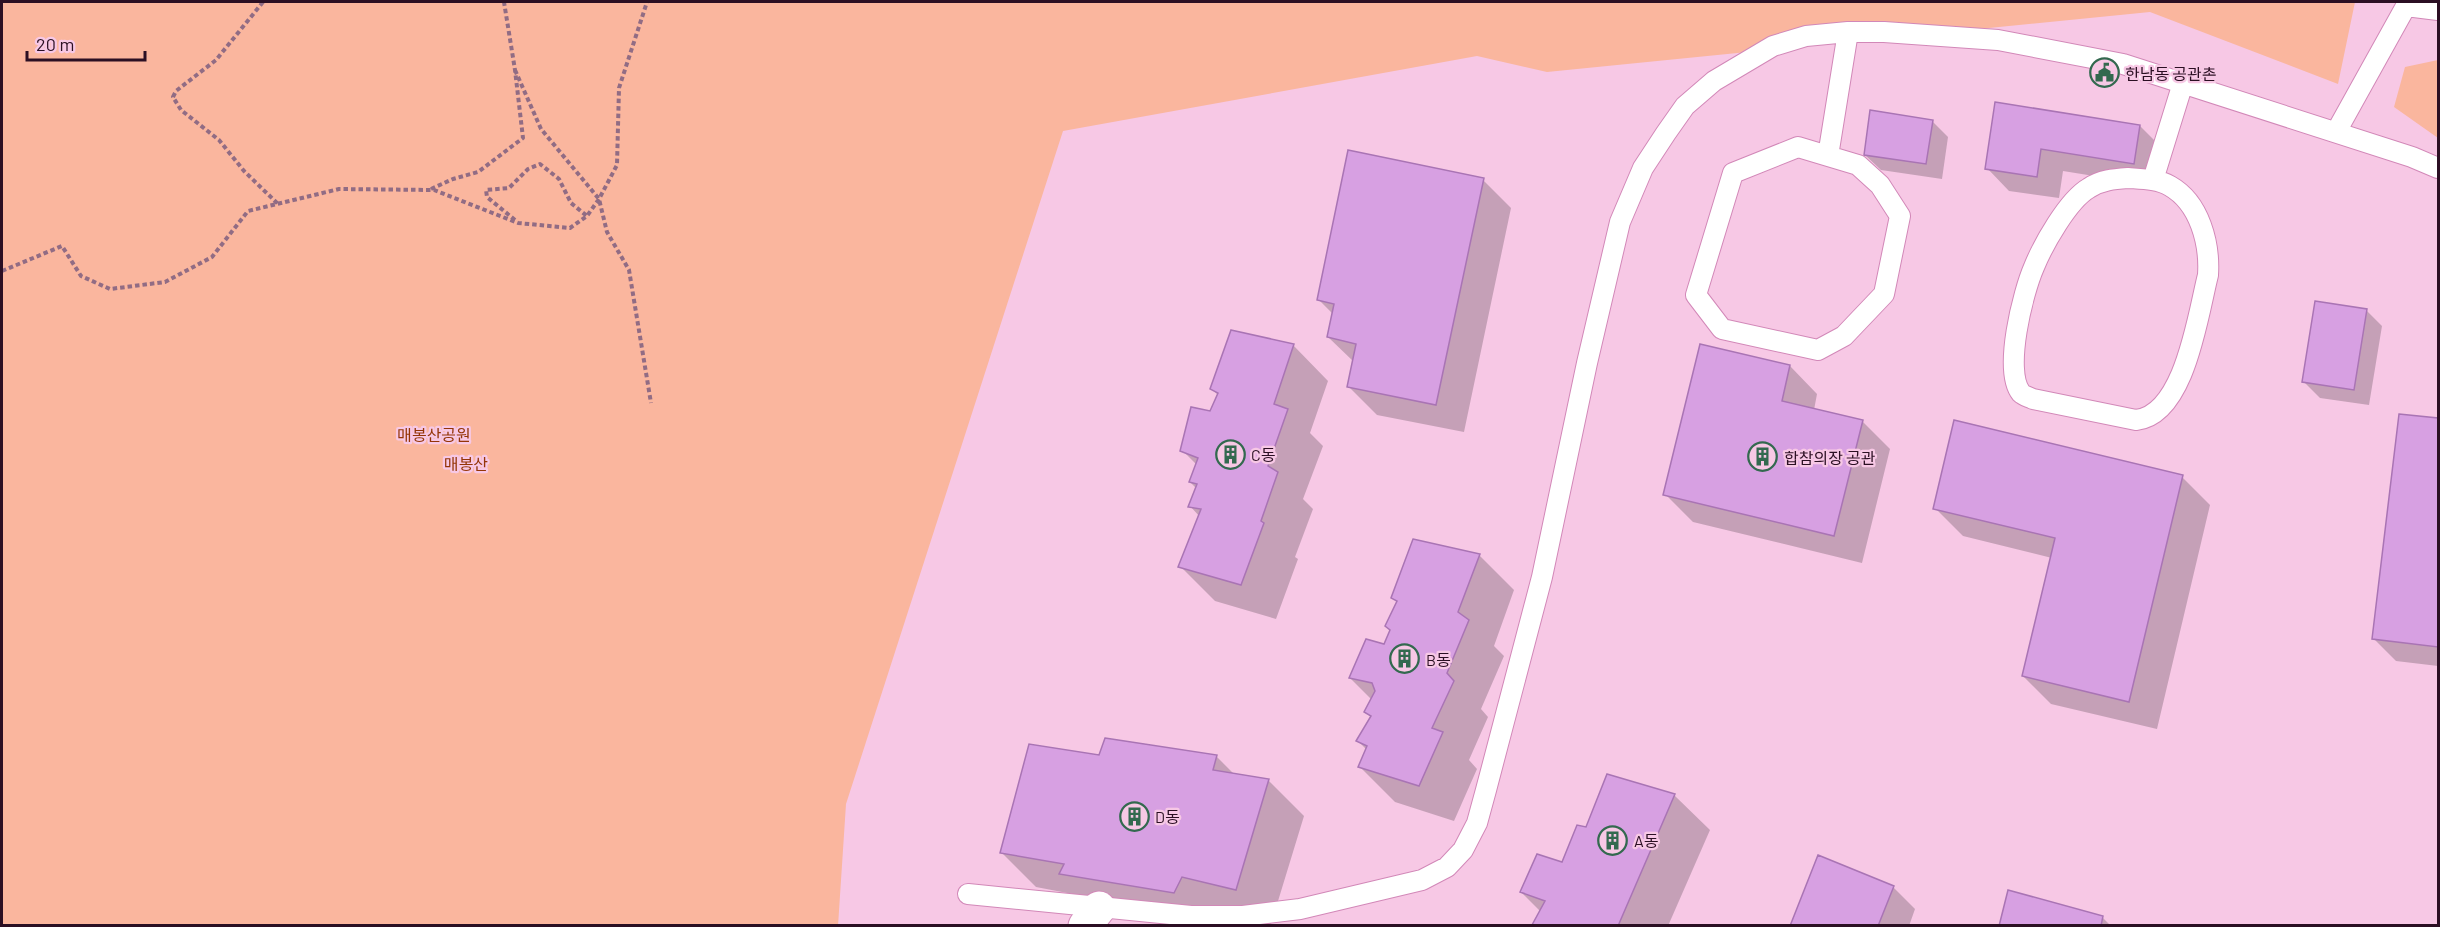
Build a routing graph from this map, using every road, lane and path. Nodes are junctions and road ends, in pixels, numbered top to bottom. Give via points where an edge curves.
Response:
1 (263, 2) edge
2 (504, 2) edge
3 (647, 2) edge
4 (2439, 10) edge
5 (1848, 32) junction
6 (515, 70) junction
7 (2183, 84) junction
8 (2336, 132) junction
9 (1828, 156) junction
10 (2439, 168) edge
11 (2153, 180) junction
12 (428, 190) junction
13 (599, 199) junction
14 (278, 204) junction
15 (587, 216) junction
16 (518, 223) junction
17 (2, 271) edge
18 (651, 404) dead end
19 (968, 894) dead end
20 (1092, 917) edge

1 - 14 path via 216,60 173,97
2 - 6 path
3 - 13 path via 619,88 617,165
4 - 8 lane via 2406,6
5 - 7 lane via 1998,40 2124,64
5 - 9 lane
5 - 20 lane via 1806,36 1773,46 1714,81 1685,106 1643,168 1620,222 1542,577 1477,824 1463,850 1447,867 1422,880 1300,909 1243,916
6 - 12 path via 523,138 478,172
6 - 13 path via 541,129
7 - 8 lane
7 - 11 lane
8 - 10 lane
9 - 9 lane via 1798,147 1733,172 1696,295 1722,329 1818,350 1844,336 1884,294 1900,216 1880,185 1858,165
11 - 11 lane via 2105,180 2087,189 2053,233 2034,267 2016,330 2013,365 2022,394 2136,420 2158,411 2171,396 2189,350 2209,258 2189,205 2170,186
12 - 14 path via 339,189
12 - 16 path
13 - 15 path
13 - 18 path via 607,232 629,270
14 - 17 path via 248,211 212,257 165,282 110,290 81,276 62,246
15 - 16 path via 570,228
15 - 16 path via 571,203 559,179 540,164 528,169 509,188 486,190 487,197
19 - 20 lane

